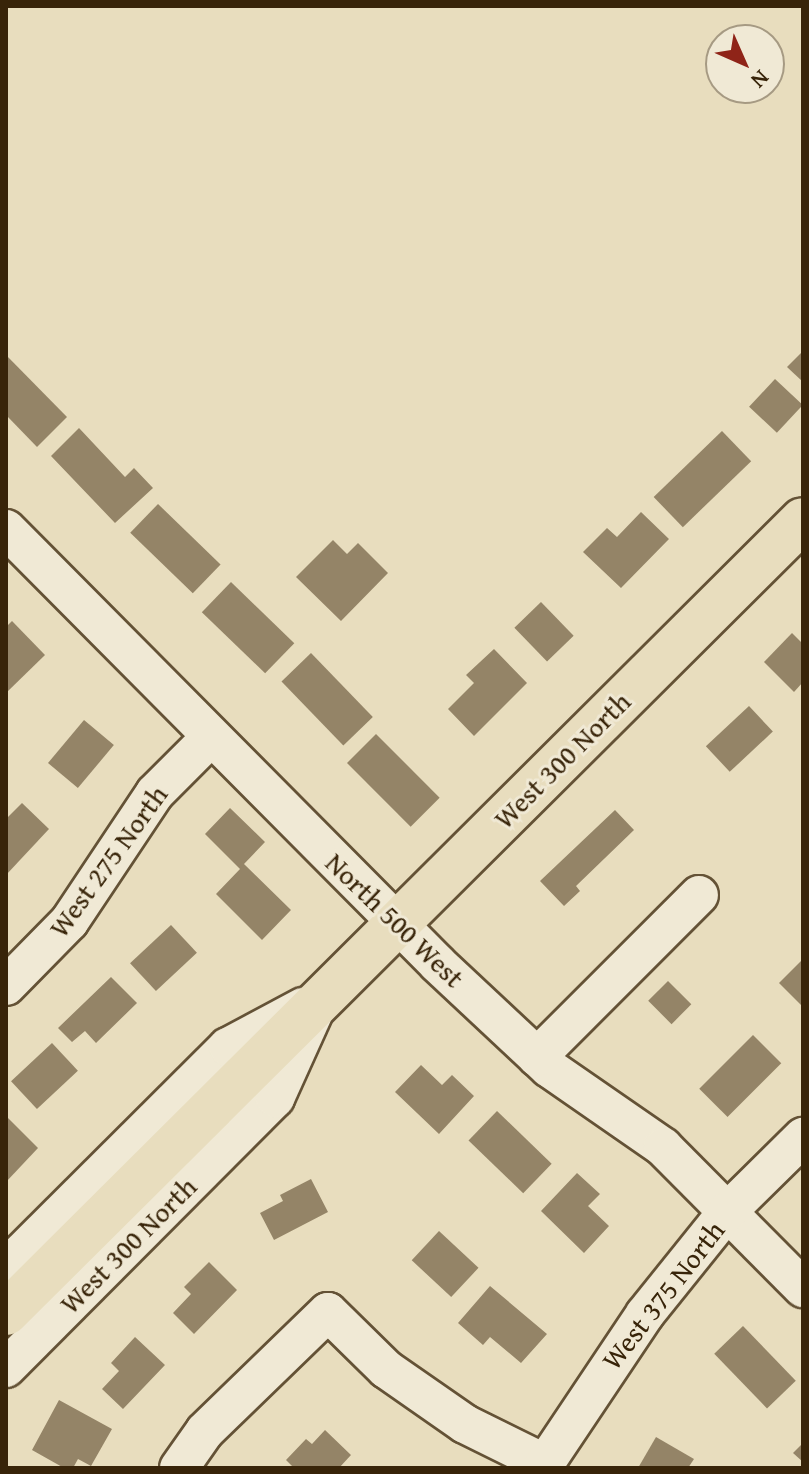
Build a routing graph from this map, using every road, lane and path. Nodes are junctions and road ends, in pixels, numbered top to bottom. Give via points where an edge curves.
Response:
1 (803, 520) edge
2 (6, 529) edge
3 (211, 737) junction
4 (699, 895) dead end
5 (396, 924) junction
6 (6, 986) edge
7 (320, 998) junction
8 (537, 1057) junction
9 (803, 1137) edge
10 (727, 1212) junction
11 (6, 1268) edge
12 (803, 1288) edge
13 (6, 1313) edge
14 (6, 1368) edge
15 (543, 1466) edge
16 (179, 1468) edge

1 - 5 main road, West 300 North
2 - 3 street, North 500 West
3 - 5 street, North 500 West
3 - 6 street, West 275 North via 155,793 69,922
4 - 8 street
5 - 7 main road, West 300 North
5 - 8 street, North 500 West
7 - 11 street, West 300 North via 228,1047
7 - 13 main road, West 300 North
7 - 14 street, West 300 North via 275,1098
8 - 10 street, North 500 West via 663,1147
9 - 10 street, West 375 North
10 - 12 street, North 500 West
10 - 15 street, West 375 North via 645,1314
15 - 16 street via 412,1388 328,1312 205,1431

